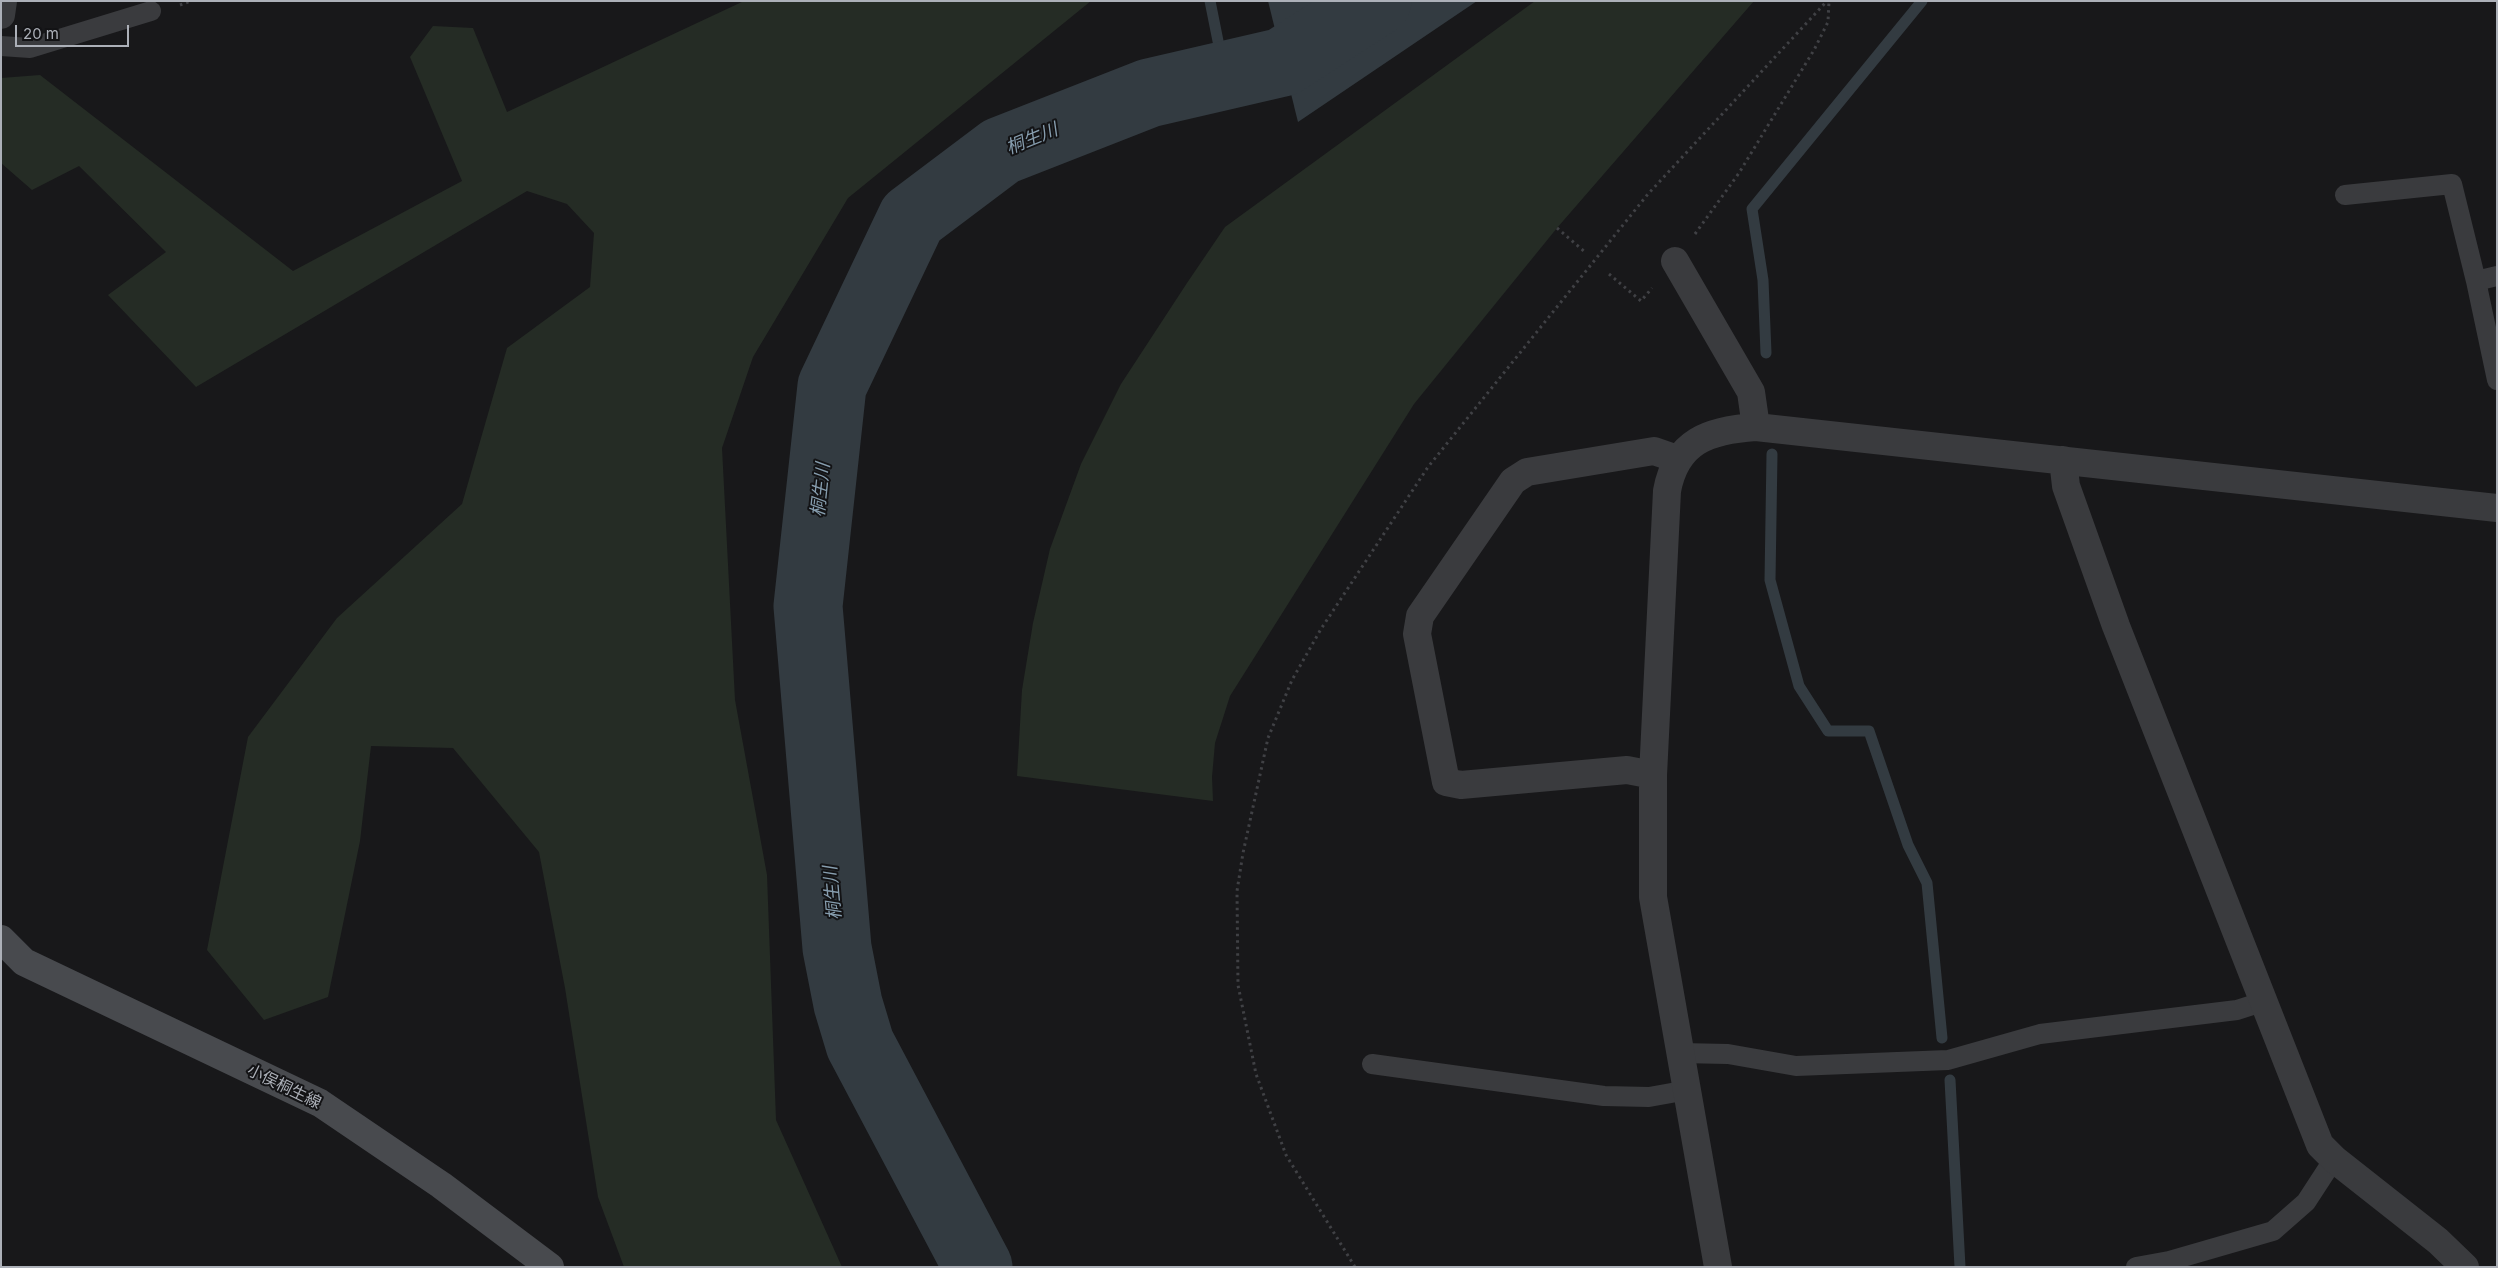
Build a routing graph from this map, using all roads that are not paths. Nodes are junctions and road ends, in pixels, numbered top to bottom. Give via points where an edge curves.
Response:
1 (3, 1) edge
2 (151, 11) dead end
3 (1, 15) edge
4 (1, 46) edge
5 (2345, 195) dead end
6 (1675, 261) road end
7 (2497, 276) edge
8 (2476, 280) junction
9 (2497, 380) edge
10 (1756, 427) junction
11 (1677, 459) junction
12 (2063, 460) junction
13 (2497, 508) edge
14 (1653, 775) junction
15 (1, 939) edge
16 (2265, 1001) junction
17 (1680, 1053) junction
18 (1372, 1064) dead end
19 (1688, 1090) junction
20 (2334, 1159) junction
21 (2437, 1254) edge
22 (550, 1267) edge
23 (1718, 1267) edge
24 (2136, 1267) edge
25 (2465, 1267) edge

1 - 3 street
2 - 4 lane via 30,48
5 - 8 lane via 2452,184
6 - 10 street via 1751,392
7 - 8 lane
8 - 9 lane
10 - 11 street via 1734,428 1713,434 1688,447
10 - 12 street
11 - 14 street via 1670,473 1667,491
11 - 14 street via 1654,451 1527,472 1513,481 1420,616 1417,634 1446,782 1461,785 1627,770
12 - 13 street
12 - 16 street via 2066,486 2116,626
14 - 17 street via 1653,897
15 - 22 main road, 小俣桐生線 via 24,962 320,1103 441,1185
16 - 17 lane via 2238,1010 2040,1034 1948,1060 1796,1066 1728,1054
16 - 20 street via 2320,1145
17 - 19 street
18 - 19 lane via 1604,1096 1649,1097
19 - 23 street
20 - 21 street
20 - 24 lane via 2306,1202 2273,1231 2169,1261
21 - 25 street

